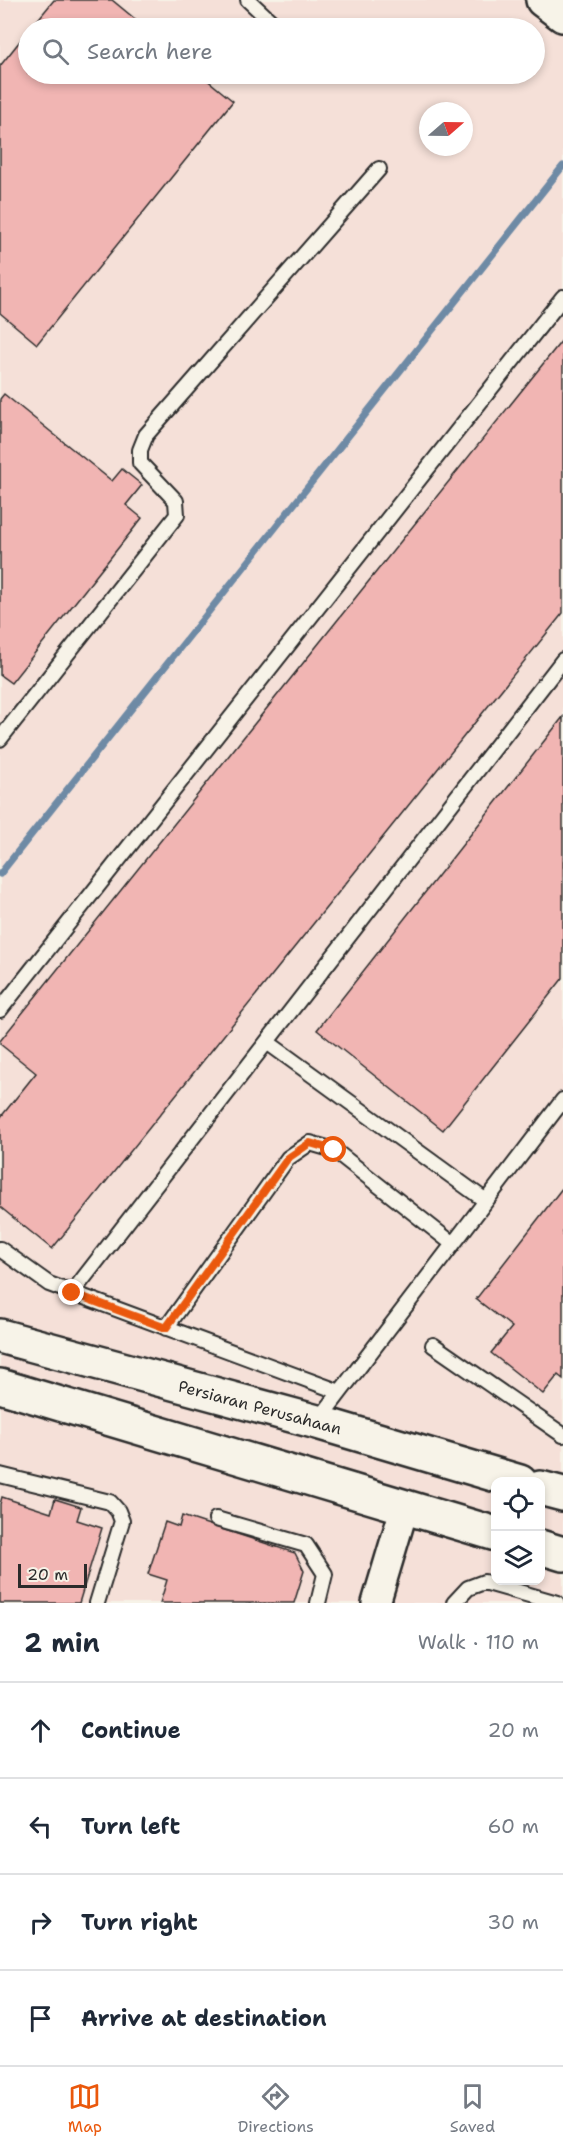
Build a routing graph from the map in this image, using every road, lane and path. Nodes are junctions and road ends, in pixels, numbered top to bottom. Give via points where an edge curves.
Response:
1 (248, 0) edge
2 (543, 0) edge
3 (563, 15) edge
4 (267, 18) edge
5 (379, 169) dead end
6 (563, 297) edge
7 (563, 660) edge
8 (0, 739) edge
9 (0, 1010) edge
10 (267, 1042) junction
11 (563, 1100) edge
12 (486, 1201) junction
13 (453, 1244) junction
14 (0, 1249) edge
15 (72, 1293) junction
16 (166, 1328) junction
17 (0, 1336) edge
18 (433, 1345) dead end
19 (0, 1386) edge
20 (340, 1392) junction
21 (317, 1422) junction
22 (563, 1435) edge
23 (0, 1475) edge
24 (503, 1477) edge
25 (545, 1489) edge
26 (563, 1494) edge
27 (405, 1506) junction
28 (216, 1519) dead end
29 (491, 1533) edge
30 (545, 1549) edge
31 (563, 1554) edge
32 (97, 1603) edge
33 (318, 1603) edge
34 (376, 1603) edge
35 (454, 1603) edge
36 (558, 1603) edge

1 - 4 lane
2 - 3 main road
5 - 8 lane via 146,435 140,463 176,501 177,515
6 - 9 lane
7 - 10 lane
10 - 12 lane
10 - 15 lane
11 - 12 lane
12 - 13 lane
13 - 16 lane via 334,1150 310,1143 288,1158
13 - 20 lane
14 - 15 lane via 49,1284
15 - 16 lane
16 - 20 lane
17 - 21 main road, Persiaran Perusahaan
18 - 22 lane
19 - 27 main road
20 - 21 lane
21 - 24 main road, Persiaran Perusahaan
23 - 32 lane via 110,1502 118,1511 122,1521
25 - 26 main road
27 - 29 main road
27 - 34 street
28 - 33 lane via 306,1545 325,1574
30 - 31 main road
35 - 36 lane via 468,1588 484,1582

